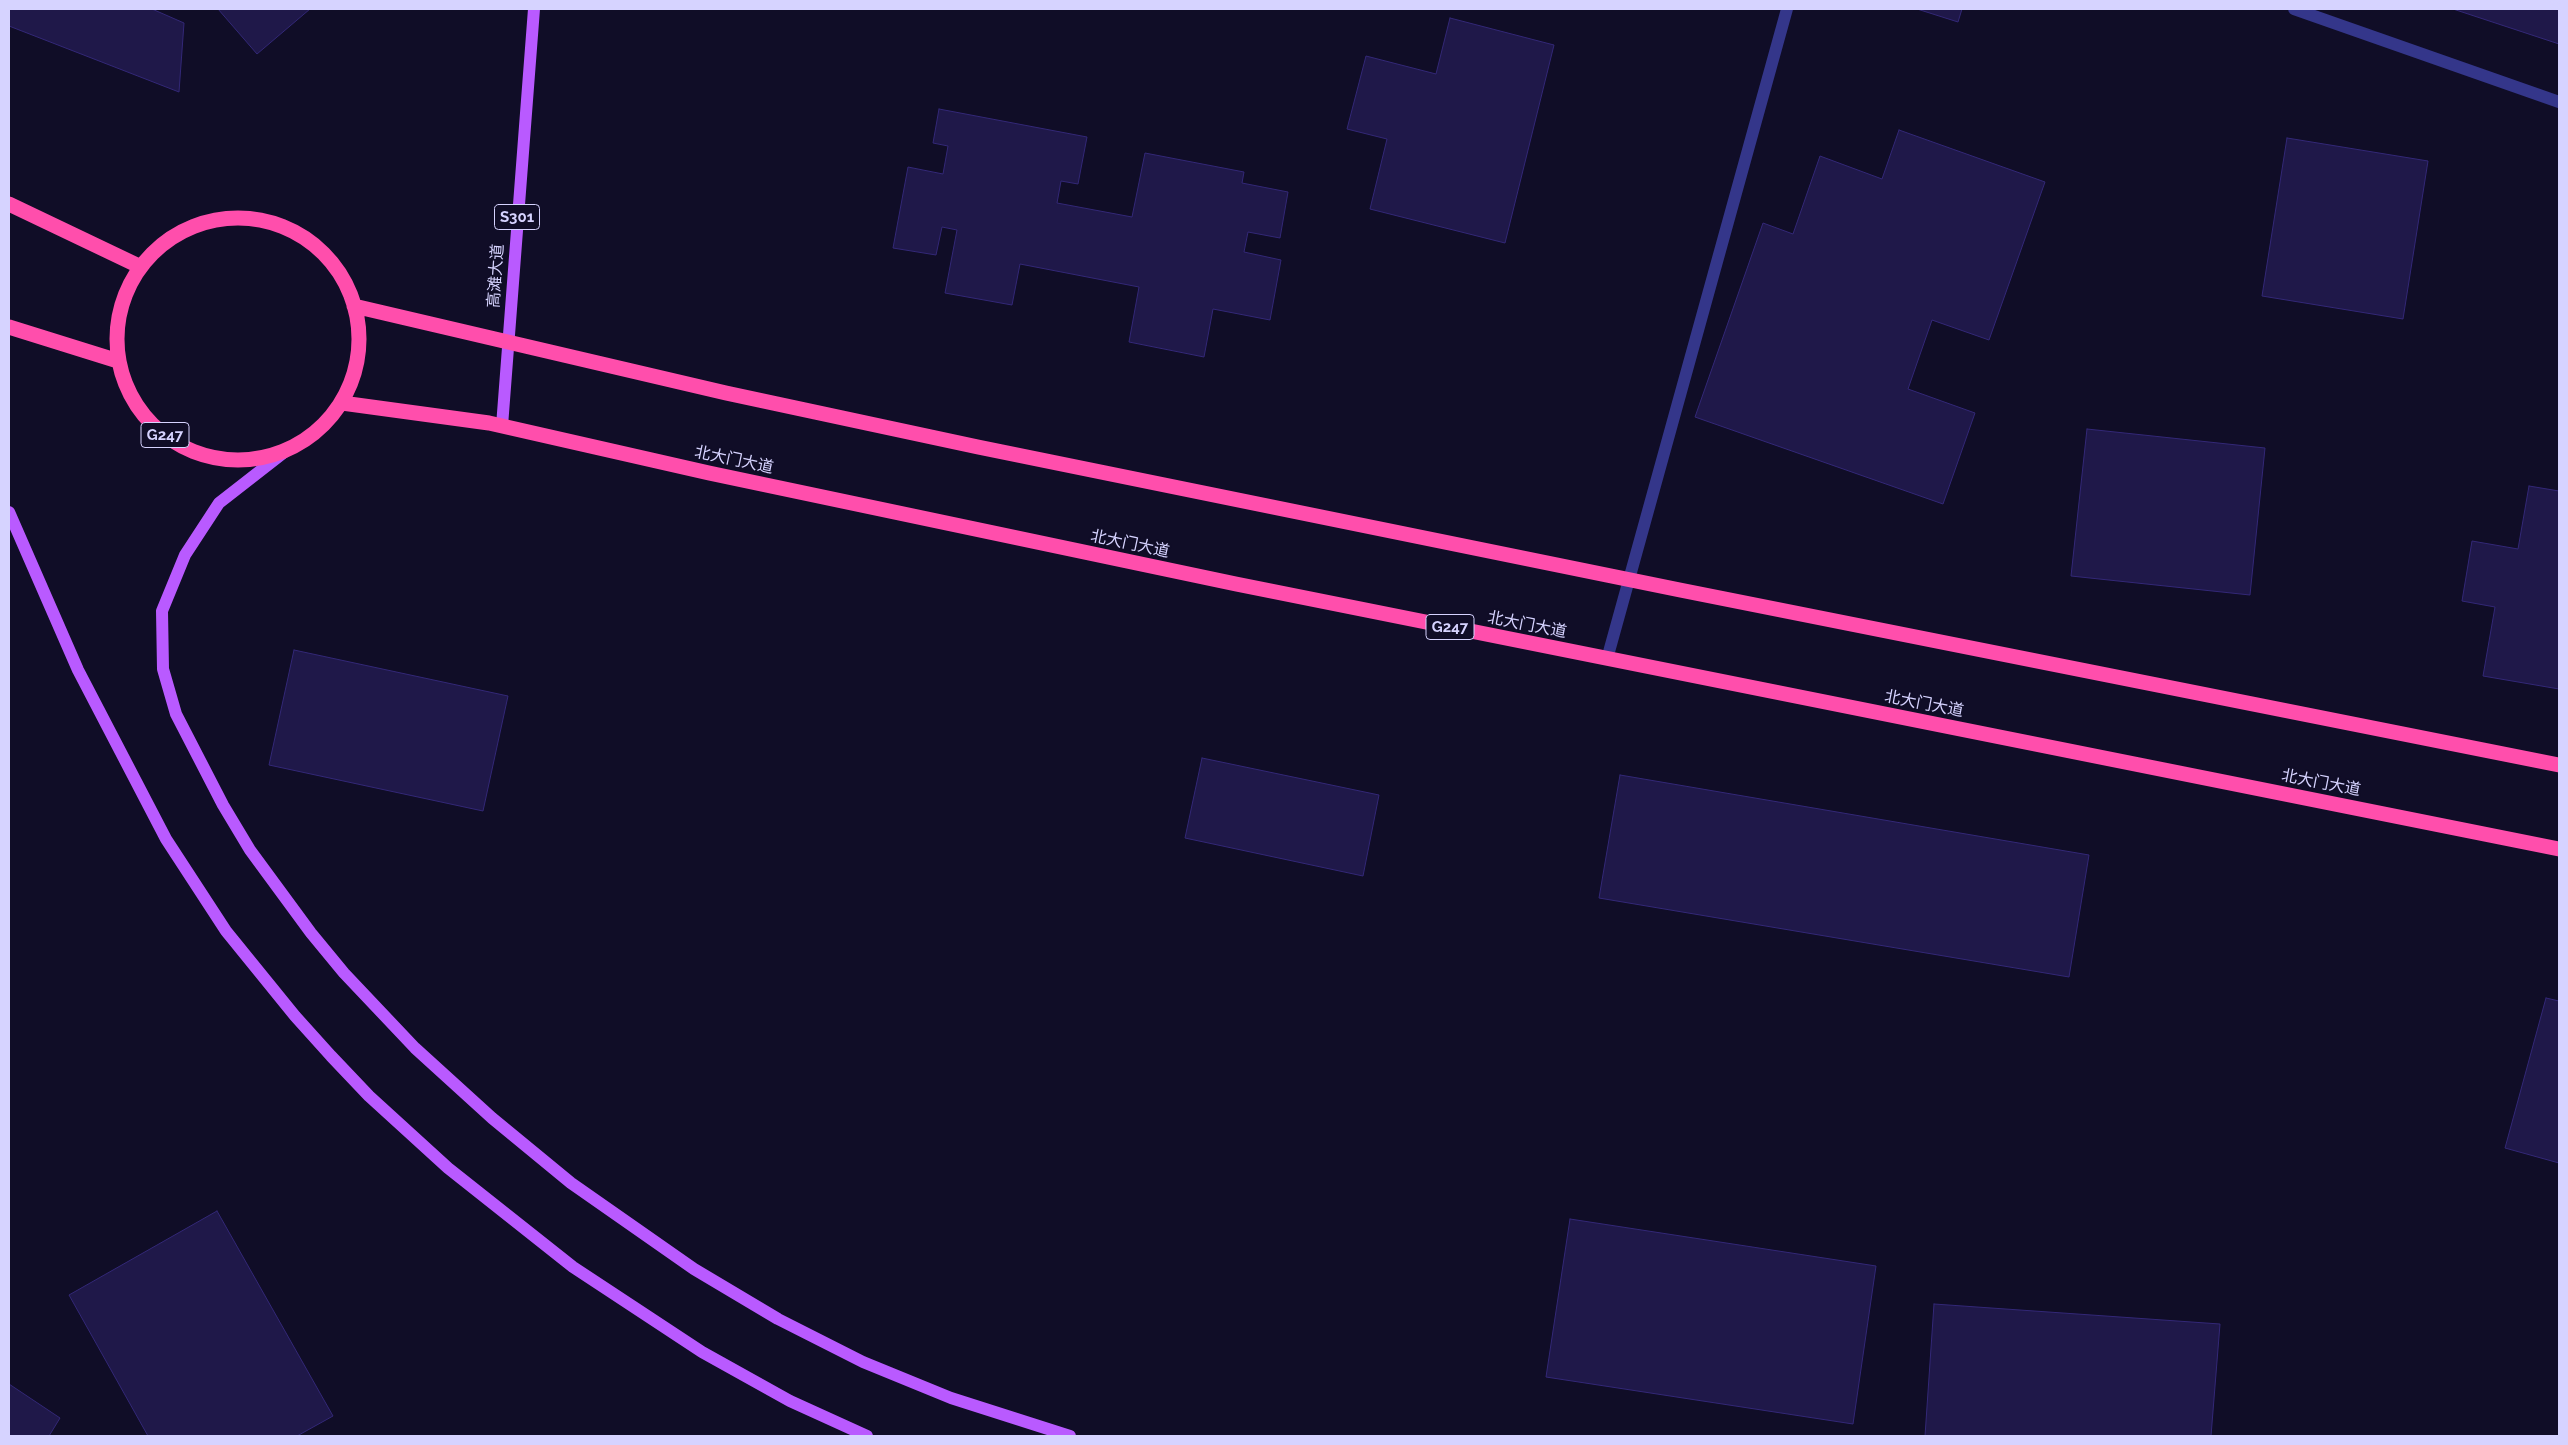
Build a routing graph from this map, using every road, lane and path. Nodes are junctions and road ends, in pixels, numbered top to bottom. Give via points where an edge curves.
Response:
1 (534, 9) edge
2 (1787, 9) edge
3 (2294, 9) edge
4 (2559, 102) edge
5 (9, 204) edge
6 (141, 267) junction
7 (354, 306) junction
8 (9, 327) edge
9 (508, 343) junction
10 (118, 361) junction
11 (342, 403) junction
12 (502, 426) junction
13 (287, 450) junction
14 (9, 512) edge
15 (1628, 580) junction
16 (1607, 659) junction
17 (2559, 765) edge
18 (2559, 849) edge
19 (867, 1436) edge
20 (1070, 1436) edge

1 - 9 main road, 高滩大道 / S301
2 - 15 street
3 - 4 street
5 - 6 highway
6 - 7 highway, G247 via 168,240 202,223 240,217 278,224 312,243 339,271
6 - 10 highway, G247 via 125,295 118,328
7 - 9 highway
7 - 11 highway, G247 via 359,339 355,373
8 - 10 highway
9 - 12 main road, 高滩大道 / S301
9 - 15 highway via 968,445
10 - 13 highway, G247 via 131,395 152,425 181,447 216,459 252,460
11 - 12 highway, 北大门大道 / G247
11 - 13 highway, G247 via 318,431
12 - 16 highway, 北大门大道 / G247 via 980,531
13 - 20 main road via 220,504 185,555 162,611 162,669 176,714 202,768 250,850 311,933 379,1011 446,1078 578,1188 663,1248 736,1295 863,1362 987,1411
14 - 19 main road via 78,670 139,791 195,886 294,1016 369,1096 448,1168 531,1235 680,1339 746,1378
15 - 16 street
15 - 17 highway
16 - 18 highway, 北大门大道 / G247

